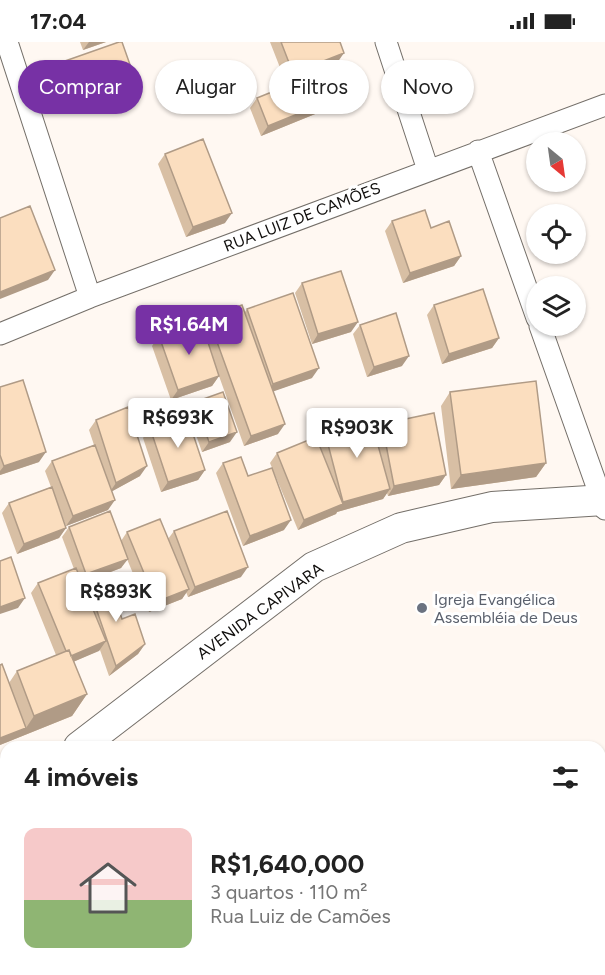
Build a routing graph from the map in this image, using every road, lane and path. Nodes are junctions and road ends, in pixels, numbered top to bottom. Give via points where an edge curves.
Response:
1 (7, 42) edge
2 (386, 42) edge
3 (605, 105) edge
4 (478, 152) junction
5 (428, 170) junction
6 (526, 287) edge
7 (90, 297) junction
8 (0, 334) edge
9 (544, 336) edge
10 (604, 503) edge
11 (87, 741) edge

1 - 7 street
2 - 5 street
3 - 4 street, RUA LUIZ DE CAMÕES
4 - 5 street, RUA LUIZ DE CAMÕES
4 - 6 street
5 - 7 street, RUA LUIZ DE CAMÕES
7 - 8 street, RUA LUIZ DE CAMÕES
9 - 10 street
10 - 11 main road, AVENIDA CAPIVARA via 492,507 401,528 314,567

